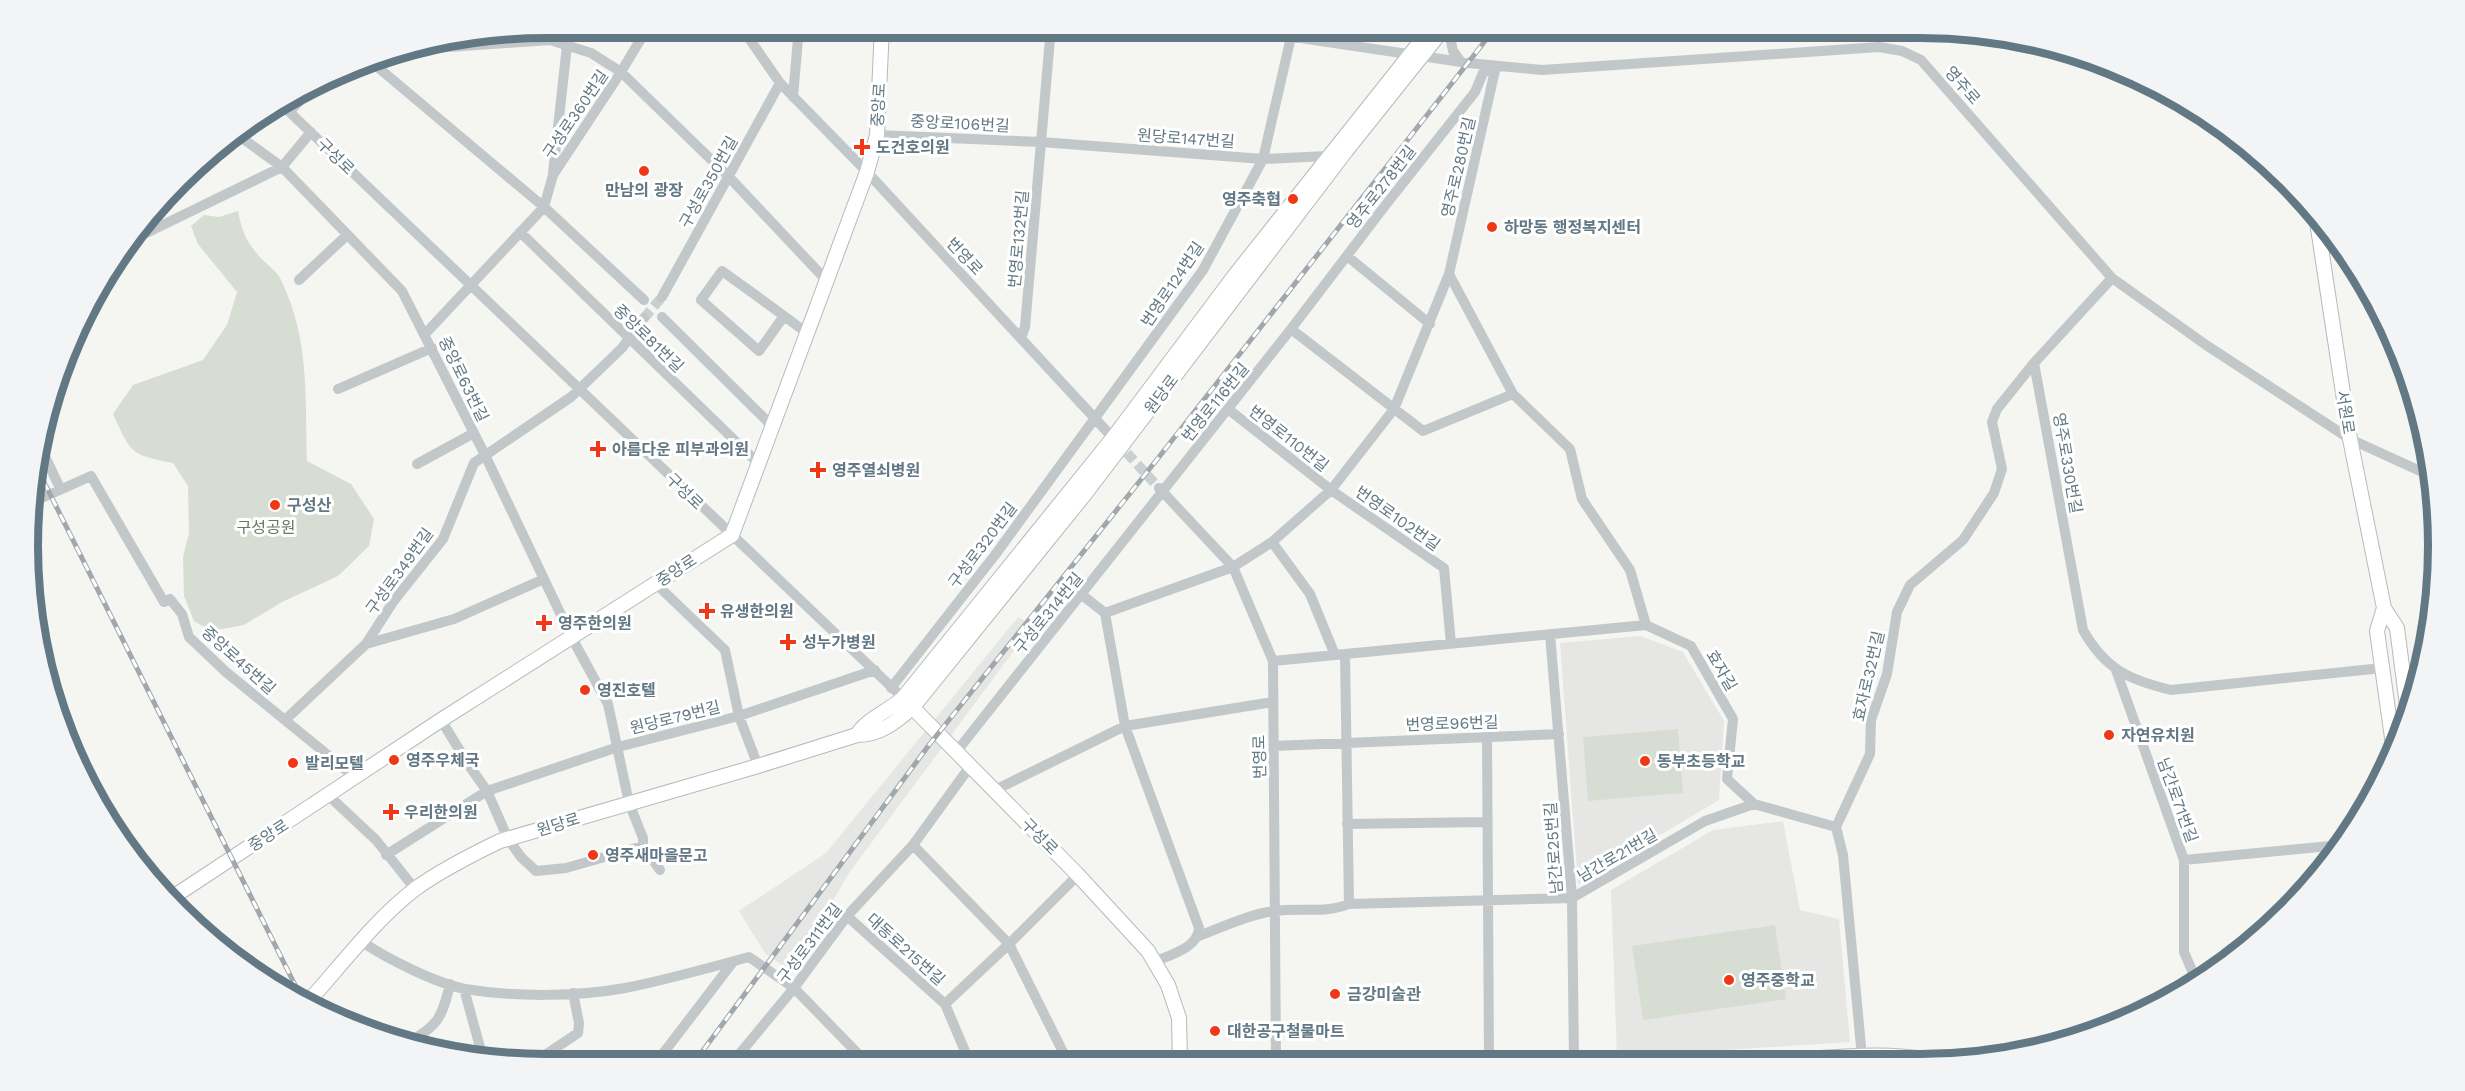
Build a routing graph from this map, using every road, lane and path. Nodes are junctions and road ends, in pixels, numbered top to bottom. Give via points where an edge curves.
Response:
1 (568, 38) edge
2 (641, 38) edge
3 (749, 38) edge
4 (798, 38) edge
5 (881, 38) edge
6 (1050, 38) edge
7 (1292, 38) edge
8 (1327, 38) edge
9 (1426, 38) edge
10 (1435, 38) edge
11 (1449, 38) edge
12 (568, 44) junction
13 (445, 47) edge
14 (1418, 54) junction
15 (1461, 62) junction
16 (376, 66) edge
17 (1496, 66) junction
18 (621, 72) junction
19 (780, 83) junction
20 (793, 97) junction
21 (299, 102) edge
22 (287, 108) edge
23 (290, 111) junction
24 (311, 132) junction
25 (877, 135) junction
26 (241, 138) edge
27 (1041, 142) junction
28 (1328, 156) junction
29 (1263, 159) junction
30 (282, 167) junction
31 (867, 172) junction
32 (553, 175) junction
33 (729, 177) junction
34 (543, 207) junction
35 (2318, 231) edge
36 (520, 232) junction
37 (145, 233) edge
38 (347, 235) junction
39 (1347, 256) junction
40 (1449, 274) junction
41 (2112, 278) junction
42 (298, 280) dead end
43 (827, 281) junction
44 (471, 285) junction
45 (662, 297) tunnel mouth
46 (644, 300) dead end
47 (784, 316) junction
48 (662, 317) dead end
49 (644, 318) tunnel mouth
50 (1430, 324) junction
51 (1291, 329) junction
52 (807, 333) junction
53 (425, 334) junction
54 (1021, 338) junction
55 (628, 339) junction
56 (432, 348) junction
57 (2034, 363) junction
58 (338, 389) dead end
59 (580, 390) junction
60 (1513, 394) junction
61 (1228, 409) junction
62 (1394, 410) junction
63 (1094, 418) junction
64 (772, 426) junction
65 (474, 433) junction
66 (1113, 438) junction
67 (2350, 439) junction
68 (485, 455) junction
69 (45, 457) edge
70 (417, 464) dead end
71 (759, 464) junction
72 (2422, 472) edge
73 (60, 488) junction
74 (1161, 490) junction
75 (1331, 490) junction
76 (40, 498) edge
77 (732, 535) junction
78 (1272, 542) junction
79 (1233, 567) junction
80 (544, 579) junction
81 (655, 583) junction
82 (1082, 595) junction
83 (2384, 608) junction
84 (1105, 614) junction
85 (1646, 625) junction
86 (1550, 634) junction
87 (572, 638) junction
88 (366, 644) junction
89 (1451, 644) junction
90 (1340, 654) junction
91 (1273, 661) junction
92 (2382, 668) junction
93 (875, 670) junction
94 (2116, 670) junction
95 (891, 688) junction
96 (2405, 693) edge
97 (1273, 702) junction
98 (908, 703) junction
99 (739, 716) junction
100 (285, 720) junction
101 (441, 720) junction
102 (1125, 726) junction
103 (1559, 734) junction
104 (2391, 734) edge
105 (1487, 737) junction
106 (1346, 743) junction
107 (1274, 746) junction
108 (618, 747) junction
109 (957, 751) junction
110 (970, 765) junction
111 (759, 766) junction
112 (356, 778) junction
113 (487, 790) junction
114 (995, 790) junction
115 (329, 796) junction
116 (629, 803) junction
117 (1754, 804) junction
118 (1487, 822) junction
119 (1347, 824) junction
120 (1836, 827) junction
121 (508, 839) junction
122 (913, 845) junction
123 (643, 846) junction
124 (2329, 846) edge
125 (386, 855) junction
126 (2184, 860) junction
127 (660, 870) dead end
128 (1078, 875) junction
129 (415, 889) junction
130 (177, 895) edge
131 (1572, 898) junction
132 (1488, 900) junction
133 (1349, 903) junction
134 (1275, 910) junction
135 (847, 916) junction
136 (1199, 936) junction
137 (362, 942) junction
138 (1009, 944) junction
139 (734, 962) junction
140 (1154, 962) junction
141 (2193, 973) edge
142 (450, 984) junction
143 (794, 988) junction
144 (464, 989) junction
145 (573, 993) junction
146 (314, 997) edge
147 (945, 1004) junction
148 (418, 1037) edge
149 (481, 1049) edge
150 (546, 1054) edge
151 (663, 1054) edge
152 (741, 1054) edge
153 (858, 1054) edge
154 (966, 1054) edge
155 (1064, 1054) edge
156 (1180, 1054) edge
157 (1276, 1054) edge
158 (1489, 1054) edge
159 (1574, 1054) edge
160 (1862, 1054) edge

1 - 12 street
2 - 18 street, 구성로360번길
3 - 19 street, 번영로
4 - 20 street
5 - 25 main road, 중앙로
6 - 27 street, 번영로132번길
7 - 29 street, 번영로124번길
8 - 14 street, 영주로
9 - 14 main road, 원당로
10 - 14 main road, 원당로
11 - 15 street
12 - 13 street via 550,40
12 - 18 street
12 - 32 street
14 - 15 street, 영주로
14 - 28 main road, 원당로
14 - 98 main road, 원당로 via 1085,494
15 - 17 street, 영주로
16 - 34 street
17 - 39 street, 영주로278번길 via 1483,73 1475,92
17 - 40 street, 영주로280번길
17 - 41 street, 영주로 via 1542,70 1879,47 1902,51 1921,60
18 - 32 street, 구성로360번길
18 - 33 street
19 - 20 street, 번영로
19 - 33 street, 구성로350번길
20 - 31 street, 번영로
21 - 23 street
22 - 23 street, 구성로
23 - 24 street, 구성로
24 - 30 street
24 - 44 street, 구성로
25 - 27 street, 중앙로106번길
25 - 31 main road, 중앙로
26 - 30 street, 중앙로63번길
27 - 29 street, 원당로147번길
27 - 54 street, 번영로132번길
28 - 29 street, 원당로147번길
28 - 66 main road, 원당로
29 - 63 street, 번영로124번길 via 1203,270
30 - 37 street
30 - 38 street, 중앙로63번길
31 - 43 main road, 중앙로
31 - 54 street, 번영로
32 - 34 street, 구성로360번길
33 - 43 street
33 - 45 street, 구성로350번길
34 - 36 street, 구성로360번길
34 - 46 street
35 - 67 main road, 서원로
36 - 44 street, 구성로360번길
36 - 55 street, 중앙로81번길
38 - 42 street
38 - 53 street, 중앙로63번길 via 402,291
39 - 50 street
39 - 51 street, 영주로278번길
40 - 50 street, 번영로110번길
40 - 60 street
41 - 57 street
41 - 67 street, 영주로
43 - 52 main road, 중앙로
44 - 53 street
44 - 59 street, 구성로
47 - 47 street via 722,271 701,300 759,351
47 - 52 street
48 - 64 street
49 - 55 street
50 - 62 street, 번영로110번길
51 - 61 street, 번영로116번길
51 - 62 street
52 - 64 main road, 중앙로
53 - 56 street, 중앙로63번길
54 - 63 street, 번영로
55 - 59 street
55 - 71 street, 중앙로81번길
56 - 58 street
56 - 65 street, 중앙로63번길
57 - 94 street, 영주로330번길 via 2083,630 2095,651
57 - 120 street, 효자로32번길 via 1997,409 1992,422 2002,469 1994,493 1963,540 1910,585 1898,612 1887,674 1871,720 1870,754
59 - 68 street, 구성로349번길
59 - 77 street, 구성로
60 - 62 street via 1423,431
60 - 85 street via 1570,449 1582,499 1630,570
61 - 74 street, 번영로116번길
61 - 75 street, 번영로110번길
62 - 75 street, 번영로110번길
63 - 66 street, 번영로
63 - 95 street, 구성로320번길
64 - 71 main road, 중앙로
65 - 68 street, 중앙로63번길
65 - 70 street
66 - 98 main road, 원당로
67 - 72 street, 영주로
67 - 83 main road, 서원로
68 - 80 street, 중앙로63번길
68 - 88 street, 구성로349번길 via 474,463 443,539 393,602
69 - 73 street
71 - 77 main road, 중앙로
73 - 76 street, 중앙로45번길
73 - 100 street, 중앙로45번길 via 91,476 164,602 170,599 182,614 189,637
74 - 79 street, 번영로
74 - 82 street, 구성로314번길
75 - 78 street, 번영로110번길
75 - 89 street, 번영로102번길 via 1444,568
77 - 81 main road, 중앙로
77 - 93 street, 구성로
78 - 79 street, 번영로110번길
78 - 90 street via 1310,594
79 - 84 street, 번영로110번길
79 - 91 street, 번영로
80 - 87 street, 중앙로63번길
80 - 88 street via 454,619
81 - 87 main road, 중앙로
81 - 99 street via 725,650
82 - 84 street
82 - 109 street, 구성로314번길
83 - 92 main road, 서원로 via 2377,631
83 - 96 main road, 서원로 via 2397,628
84 - 102 street
85 - 86 street
85 - 117 street, 효자길 via 1690,646 1733,718 1727,778
86 - 89 street
86 - 103 street, 남간로25번길
87 - 101 main road, 중앙로
87 - 108 street, 중앙로63번길 via 608,704
88 - 100 street, 구성로349번길
89 - 90 street
90 - 91 street
90 - 106 street
91 - 97 street, 번영로
92 - 94 street via 2171,690 2143,684
92 - 104 main road, 서원로
93 - 95 street, 구성로
93 - 99 street
94 - 126 street, 남간로71번길
95 - 98 street, 구성로
97 - 102 street
97 - 107 street, 번영로
98 - 109 main road, 구성로
98 - 111 main road, 원당로 via 862,726 857,735
99 - 108 street, 원당로79번길
99 - 111 street
100 - 112 street, 중앙로45번길
101 - 112 main road, 중앙로
101 - 113 street
102 - 114 street
102 - 136 street via 1189,897
103 - 105 street, 번영로96번길
103 - 131 street, 남간로25번길
105 - 106 street, 번영로96번길
105 - 118 street
106 - 107 street, 번영로96번길
106 - 119 street
107 - 134 street, 번영로
108 - 113 street, 원당로79번길
108 - 116 street, 중앙로63번길
109 - 110 main road, 구성로
110 - 114 main road, 구성로
110 - 122 street, 구성로311번길
111 - 116 main road, 원당로
112 - 115 main road, 중앙로
113 - 121 street
113 - 125 street, 원당로79번길
114 - 128 main road, 구성로
115 - 125 street via 376,840
115 - 130 main road, 중앙로
116 - 121 main road, 원당로
116 - 123 street, 중앙로63번길
117 - 120 street, 효자길
117 - 131 street, 남간로21번길 via 1705,821
118 - 119 street
118 - 132 street
119 - 133 street
120 - 160 street via 1843,855
121 - 123 street via 536,871 566,868
121 - 129 main road, 원당로 via 460,860
122 - 135 street, 구성로311번길
122 - 138 street
123 - 127 street, 중앙로63번길
124 - 126 street
125 - 129 street
126 - 141 street, 남간로71번길 via 2184,952
128 - 138 street
128 - 140 main road, 구성로
129 - 137 main road, 원당로
131 - 132 street, 남간로21번길
131 - 159 street, 남간로25번길
132 - 133 street, 남간로21번길
132 - 158 street
133 - 134 street, 남간로21번길 via 1334,910
134 - 136 street, 남간로21번길
134 - 157 street, 번영로
135 - 143 street, 구성로311번길
135 - 147 street, 대동로215번길
136 - 140 street, 남간로21번길 via 1192,944
137 - 142 street via 387,959
137 - 146 main road, 원당로
138 - 147 street, 대동로215번길
138 - 155 street
139 - 143 street via 749,957
139 - 145 street via 624,988
139 - 151 street
140 - 156 main road, 구성로 via 1168,985 1179,1017
142 - 144 street
142 - 148 street via 440,1017
143 - 152 street, 구성로311번길
143 - 153 street
144 - 145 street
144 - 149 street
145 - 150 street via 578,1033
147 - 154 street, 대동로215번길

